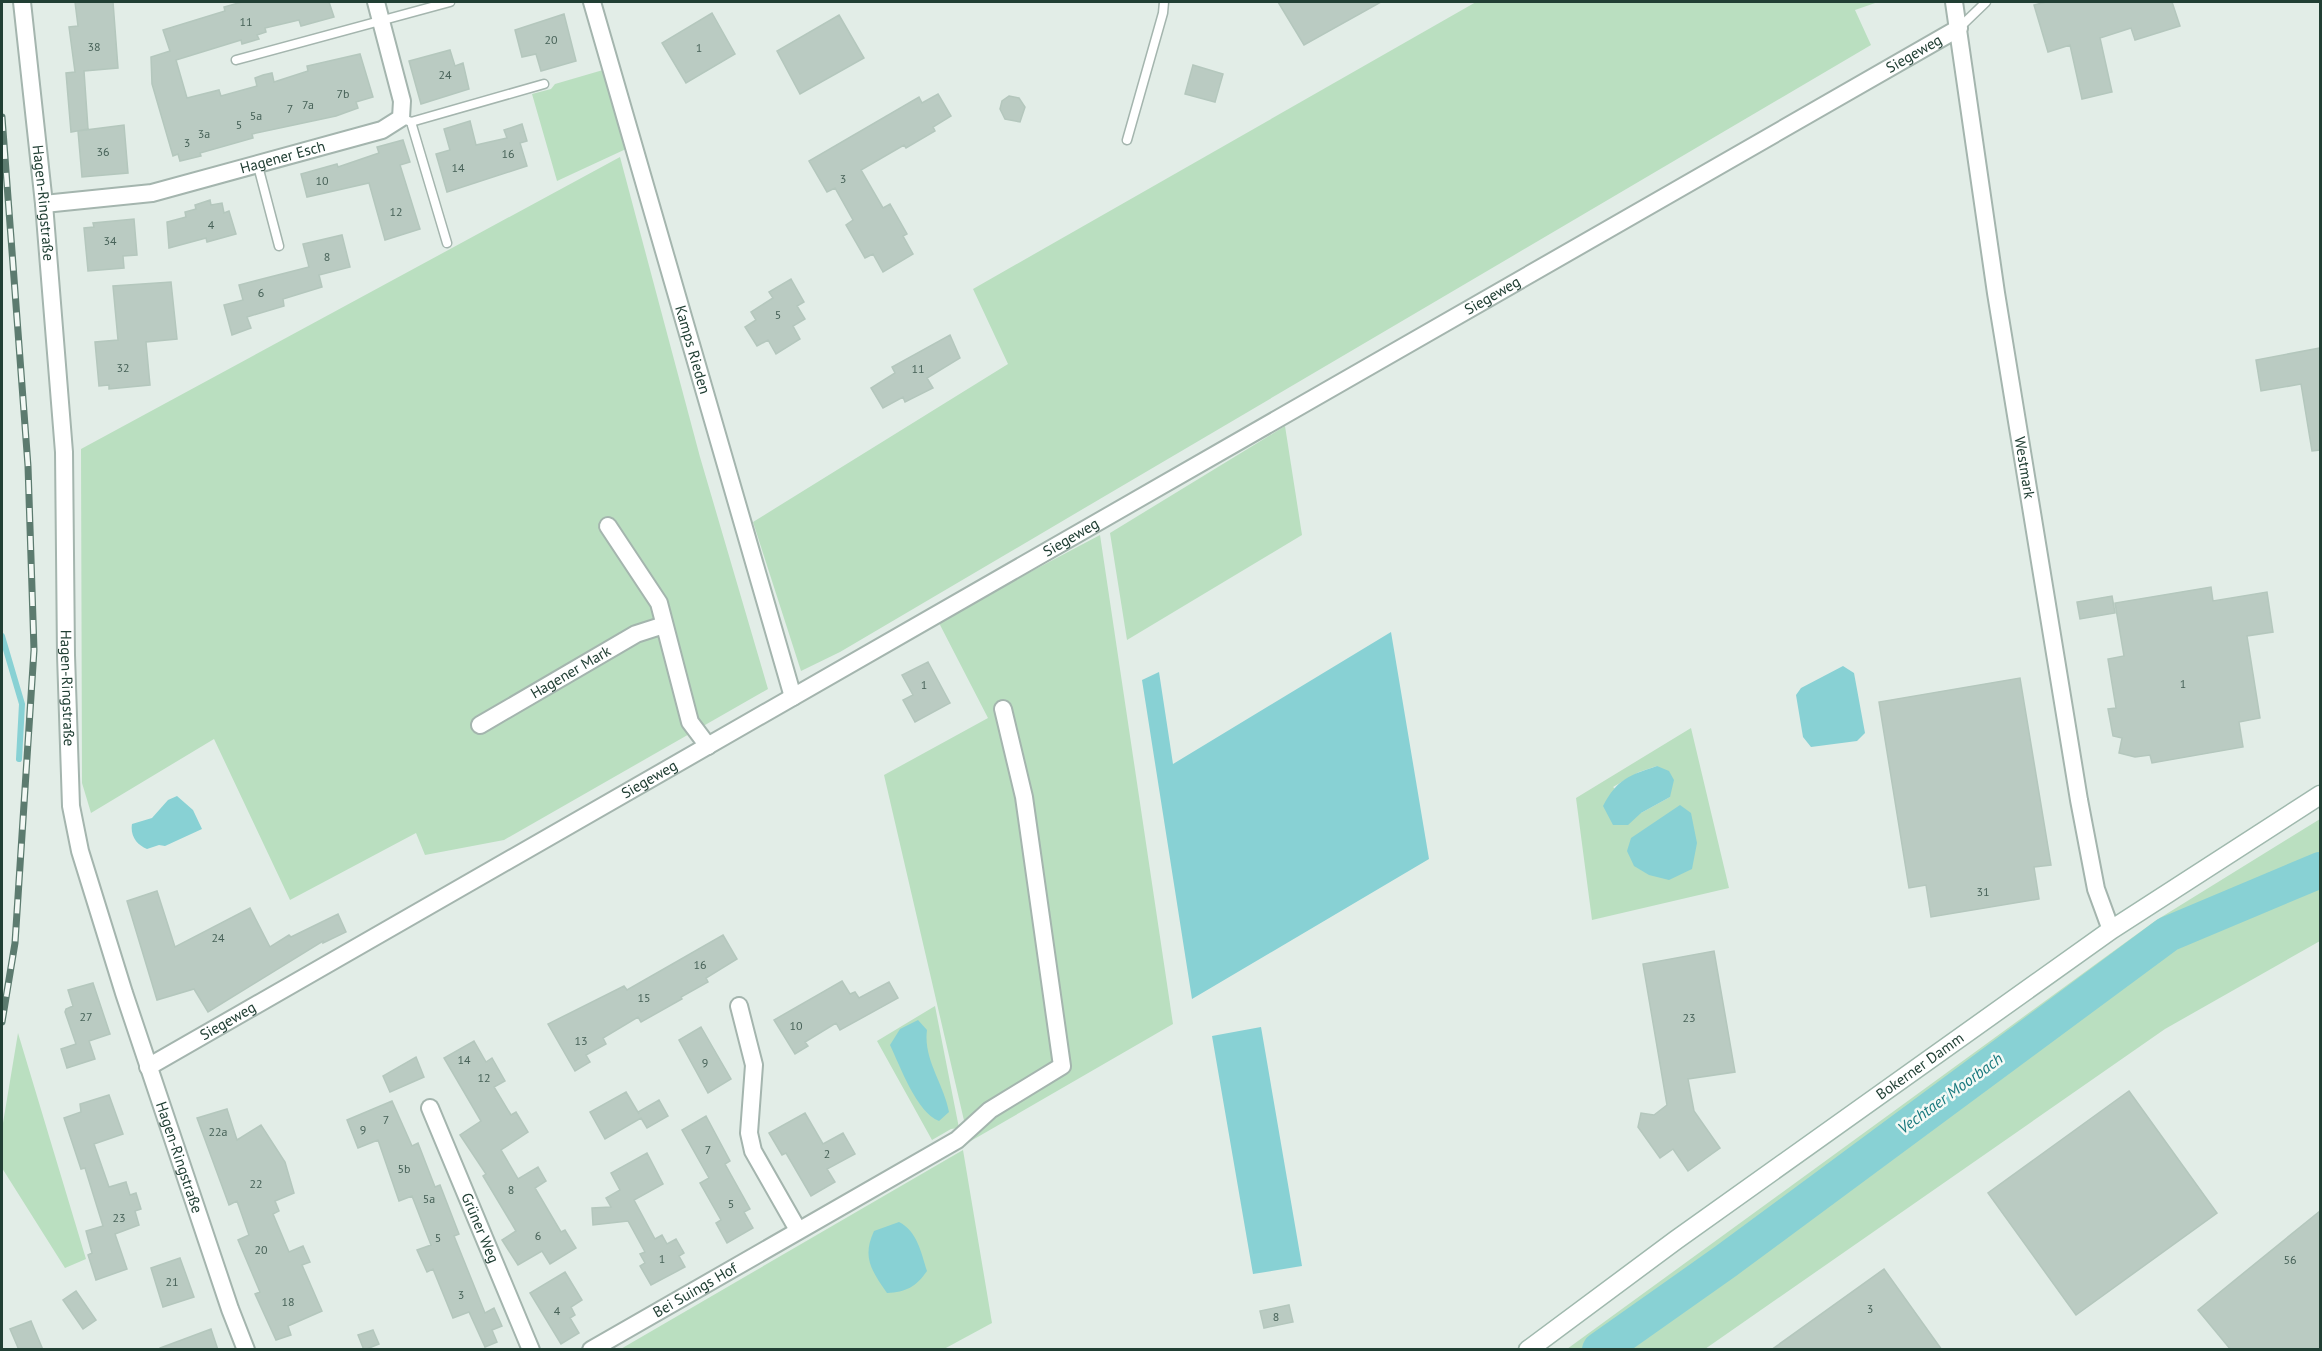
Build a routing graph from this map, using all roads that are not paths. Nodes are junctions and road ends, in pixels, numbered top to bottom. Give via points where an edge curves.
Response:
1 (22, 2) edge
2 (376, 2) edge
3 (450, 2) edge
4 (592, 2) edge
5 (1164, 2) edge
6 (1954, 2) edge
7 (1986, 2) edge
8 (382, 21) junction
9 (1959, 28) junction
10 (236, 60) dead end
11 (544, 84) dead end
12 (406, 120) junction
13 (1127, 140) dead end
14 (258, 166) junction
15 (44, 204) junction
16 (447, 243) dead end
17 (279, 246) dead end
18 (608, 526) dead end
19 (664, 625) junction
20 (793, 696) junction
21 (1003, 709) dead end
22 (480, 725) dead end
23 (708, 746) junction
24 (2320, 795) edge
25 (2111, 930) junction
26 (739, 1006) dead end
27 (148, 1067) junction
28 (430, 1108) dead end
29 (798, 1230) junction
30 (246, 1350) edge
31 (531, 1350) edge
32 (591, 1350) edge
33 (1528, 1350) edge

1 - 15 street, Hagen-Ringstraße
2 - 8 street
3 - 8 lane
4 - 20 street, Kamps Rieden
5 - 13 lane
6 - 9 street, Westmark
7 - 9 lane, Siegeweg
8 - 10 lane
8 - 12 street
9 - 20 street, Siegeweg
9 - 25 street, Westmark via 1996,293 2079,800 2096,889
11 - 12 lane
12 - 14 street, Hagener Esch
12 - 16 lane
14 - 15 street, Hagener Esch via 152,193
14 - 17 lane
15 - 27 street, Hagen-Ringstraße via 64,452 71,806 80,851
18 - 19 street via 659,603
19 - 22 street, Hagener Mark via 636,634
19 - 23 street via 690,722
20 - 23 street, Siegeweg
21 - 29 street, Bei Suings Hof via 1024,797 1062,1066 990,1110 957,1140
23 - 27 street, Siegeweg
24 - 25 main road, Bokerner Damm
25 - 33 main road, Bokerner Damm
26 - 29 street via 754,1065 751,1142
27 - 30 street, Hagen-Ringstraße
28 - 31 street, Grüner Weg
29 - 32 street, Bei Suings Hof

